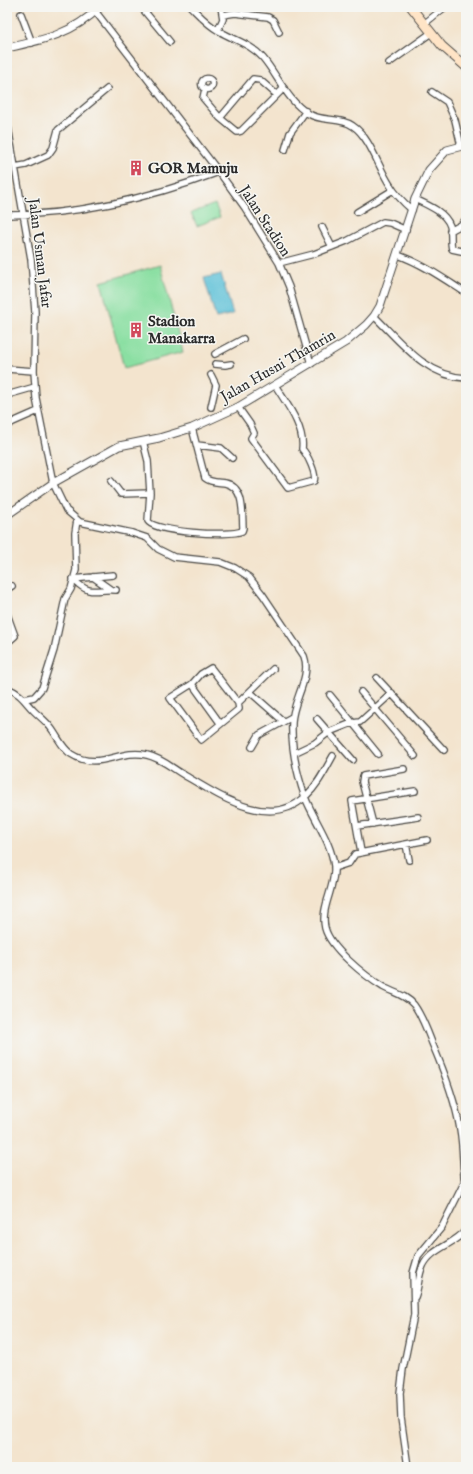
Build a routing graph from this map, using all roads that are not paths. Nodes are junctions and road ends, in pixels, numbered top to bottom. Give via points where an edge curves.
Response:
1 (141, 7) edge
2 (192, 7) edge
3 (221, 7) edge
4 (410, 7) edge
5 (445, 7) edge
6 (96, 9) edge
7 (21, 14) dead end
8 (223, 15) junction
9 (424, 24) junction
10 (218, 30) junction
11 (279, 32) dead end
12 (431, 33) junction
13 (170, 42) dead end
14 (32, 43) junction
15 (7, 48) edge
16 (462, 61) edge
17 (389, 63) dead end
18 (466, 67) edge
19 (284, 88) junction
20 (107, 89) dead end
21 (205, 89) dead end
22 (432, 92) dead end
23 (277, 95) junction
24 (306, 111) junction
25 (220, 118) junction
26 (7, 121) edge
27 (465, 146) edge
28 (285, 150) dead end
29 (15, 167) junction
30 (219, 172) junction
31 (393, 190) junction
32 (415, 199) junction
33 (412, 210) junction
34 (357, 212) dead end
35 (7, 215) edge
36 (24, 215) junction
37 (466, 219) edge
38 (322, 227) dead end
39 (406, 230) junction
40 (450, 232) junction
41 (332, 247) junction
42 (466, 252) edge
43 (398, 255) junction
44 (279, 263) junction
45 (466, 293) edge
46 (374, 316) junction
47 (243, 339) dead end
48 (215, 354) dead end
49 (215, 364) dead end
50 (231, 364) dead end
51 (311, 364) junction
52 (7, 369) edge
53 (34, 370) junction
54 (211, 375) dead end
55 (466, 378) edge
56 (275, 386) junction
57 (35, 387) junction
58 (7, 395) edge
59 (211, 407) dead end
60 (238, 407) junction
61 (38, 411) junction
62 (7, 426) edge
63 (192, 428) junction
64 (143, 441) junction
65 (196, 445) junction
66 (232, 458) dead end
67 (111, 481) dead end
68 (53, 483) junction
69 (150, 493) junction
70 (7, 515) edge
71 (77, 520) junction
72 (113, 575) dead end
73 (92, 577) junction
74 (73, 580) junction
75 (7, 614) edge
76 (7, 643) edge
77 (273, 669) dead end
78 (377, 678) dead end
79 (192, 684) junction
80 (7, 688) edge
81 (250, 692) junction
82 (360, 692) dead end
83 (392, 693) junction
84 (330, 695) dead end
85 (26, 699) junction
86 (238, 703) junction
87 (374, 708) junction
88 (292, 717) junction
89 (317, 719) dead end
90 (283, 721) junction
91 (220, 723) junction
92 (352, 723) junction
93 (329, 732) junction
94 (252, 746) dead end
95 (444, 750) dead end
96 (294, 752) junction
97 (378, 754) dead end
98 (333, 756) dead end
99 (415, 756) dead end
100 (353, 760) dead end
101 (404, 769) dead end
102 (415, 792) dead end
103 (305, 797) junction
104 (367, 799) junction
105 (418, 817) dead end
106 (373, 824) junction
107 (357, 826) junction
108 (427, 840) dead end
109 (406, 844) junction
110 (362, 852) junction
111 (409, 860) dead end
112 (334, 868) junction
113 (464, 1183) junction
114 (466, 1192) edge
115 (466, 1230) edge
116 (414, 1297) junction
117 (408, 1467) edge

1 - 13 street
2 - 10 street
3 - 8 street
4 - 9 main road
5 - 9 street
6 - 14 street via 65,32
6 - 30 street, Jalan Stadion
7 - 14 street
8 - 10 street
8 - 11 street via 235,13 268,17
9 - 12 main road
10 - 19 street via 242,42 263,58
12 - 16 main road
12 - 17 street
14 - 15 street
16 - 18 main road
19 - 23 street
19 - 24 street
20 - 29 street via 58,130 53,148 48,155
21 - 25 street via 203,98
22 - 27 street via 447,102
23 - 25 street via 239,132 234,131
23 - 25 street via 260,80 253,79
24 - 28 street via 290,133
24 - 31 street via 316,117 340,120 353,125 363,135
26 - 29 street, Jalan Usman Jafar
27 - 32 street, Jalan Husni Thamrin via 447,150 436,161
29 - 36 street, Jalan Usman Jafar
30 - 36 street via 171,190 124,202
30 - 44 street, Jalan Stadion
31 - 33 street
31 - 34 street
32 - 33 street, Jalan Husni Thamrin
32 - 40 street via 434,208 445,218
33 - 39 street, Jalan Husni Thamrin
35 - 36 street
36 - 53 street, Jalan Usman Jafar via 36,312
37 - 40 street
38 - 41 street
39 - 41 street via 383,222
39 - 43 street, Jalan Husni Thamrin
40 - 42 street via 452,249
41 - 44 street
43 - 45 street via 420,263
43 - 46 street, Jalan Husni Thamrin
44 - 51 street, Jalan Stadion via 289,287
46 - 51 street, Jalan Husni Thamrin via 346,342
46 - 55 street via 427,366 450,376
47 - 48 street
49 - 50 street
51 - 56 street, Jalan Husni Thamrin
52 - 53 street
53 - 57 street, Jalan Usman Jafar
54 - 59 street via 216,385
56 - 60 street, Jalan Husni Thamrin
56 - 60 street via 296,421 302,437 302,449 308,456 315,474 314,481 288,488 251,438 254,433
57 - 58 street
57 - 61 street, Jalan Usman Jafar
60 - 63 street, Jalan Husni Thamrin
61 - 62 street
61 - 68 street, Jalan Usman Jafar
63 - 64 street, Jalan Husni Thamrin
63 - 65 street
64 - 68 street, Jalan Husni Thamrin via 119,446
64 - 69 street via 148,461
65 - 66 street via 225,449
65 - 69 street via 204,478 236,488 240,496 242,531 190,532 153,526 148,521
67 - 69 street via 121,494
68 - 70 street, Jalan Husni Thamrin
68 - 71 street, Jalan Usman Jafar via 66,510
71 - 74 street via 76,570
71 - 88 street via 147,538 174,557 225,563 249,577 305,658 303,680
72 - 73 street
73 - 74 street
73 - 74 street via 113,590 88,591
74 - 85 street via 65,599 44,683 38,693
75 - 76 street via 15,636
77 - 81 street
78 - 83 street
79 - 86 street via 211,668
79 - 91 street
79 - 91 street via 170,698 201,740
80 - 85 street
81 - 86 street
81 - 90 street
82 - 87 street
83 - 87 street
83 - 95 street
84 - 92 street
85 - 103 street via 33,710 49,725 64,748 82,760 93,762 106,761 124,754 147,755 161,760 223,797 260,810 293,805
86 - 91 street via 239,709
87 - 92 street via 360,722
87 - 99 street
88 - 90 street
88 - 96 street
89 - 93 street
90 - 94 street via 259,735
92 - 93 street
92 - 97 street
93 - 96 street via 315,743
93 - 100 street
96 - 103 street
98 - 103 street
101 - 104 street via 363,776
102 - 104 street
103 - 112 street via 330,851
104 - 106 street
104 - 107 street via 352,801
105 - 106 street
106 - 107 street
107 - 110 street
108 - 109 street
109 - 110 street
109 - 111 street
110 - 112 street via 355,854 349,863
112 - 113 street via 324,917 327,936 334,946 376,982 410,1001 420,1015 446,1075 454,1101 460,1129
113 - 114 street
113 - 116 street via 442,1227 418,1256 413,1273
115 - 116 street via 462,1236 432,1254 422,1266
116 - 117 street via 414,1315 400,1393

